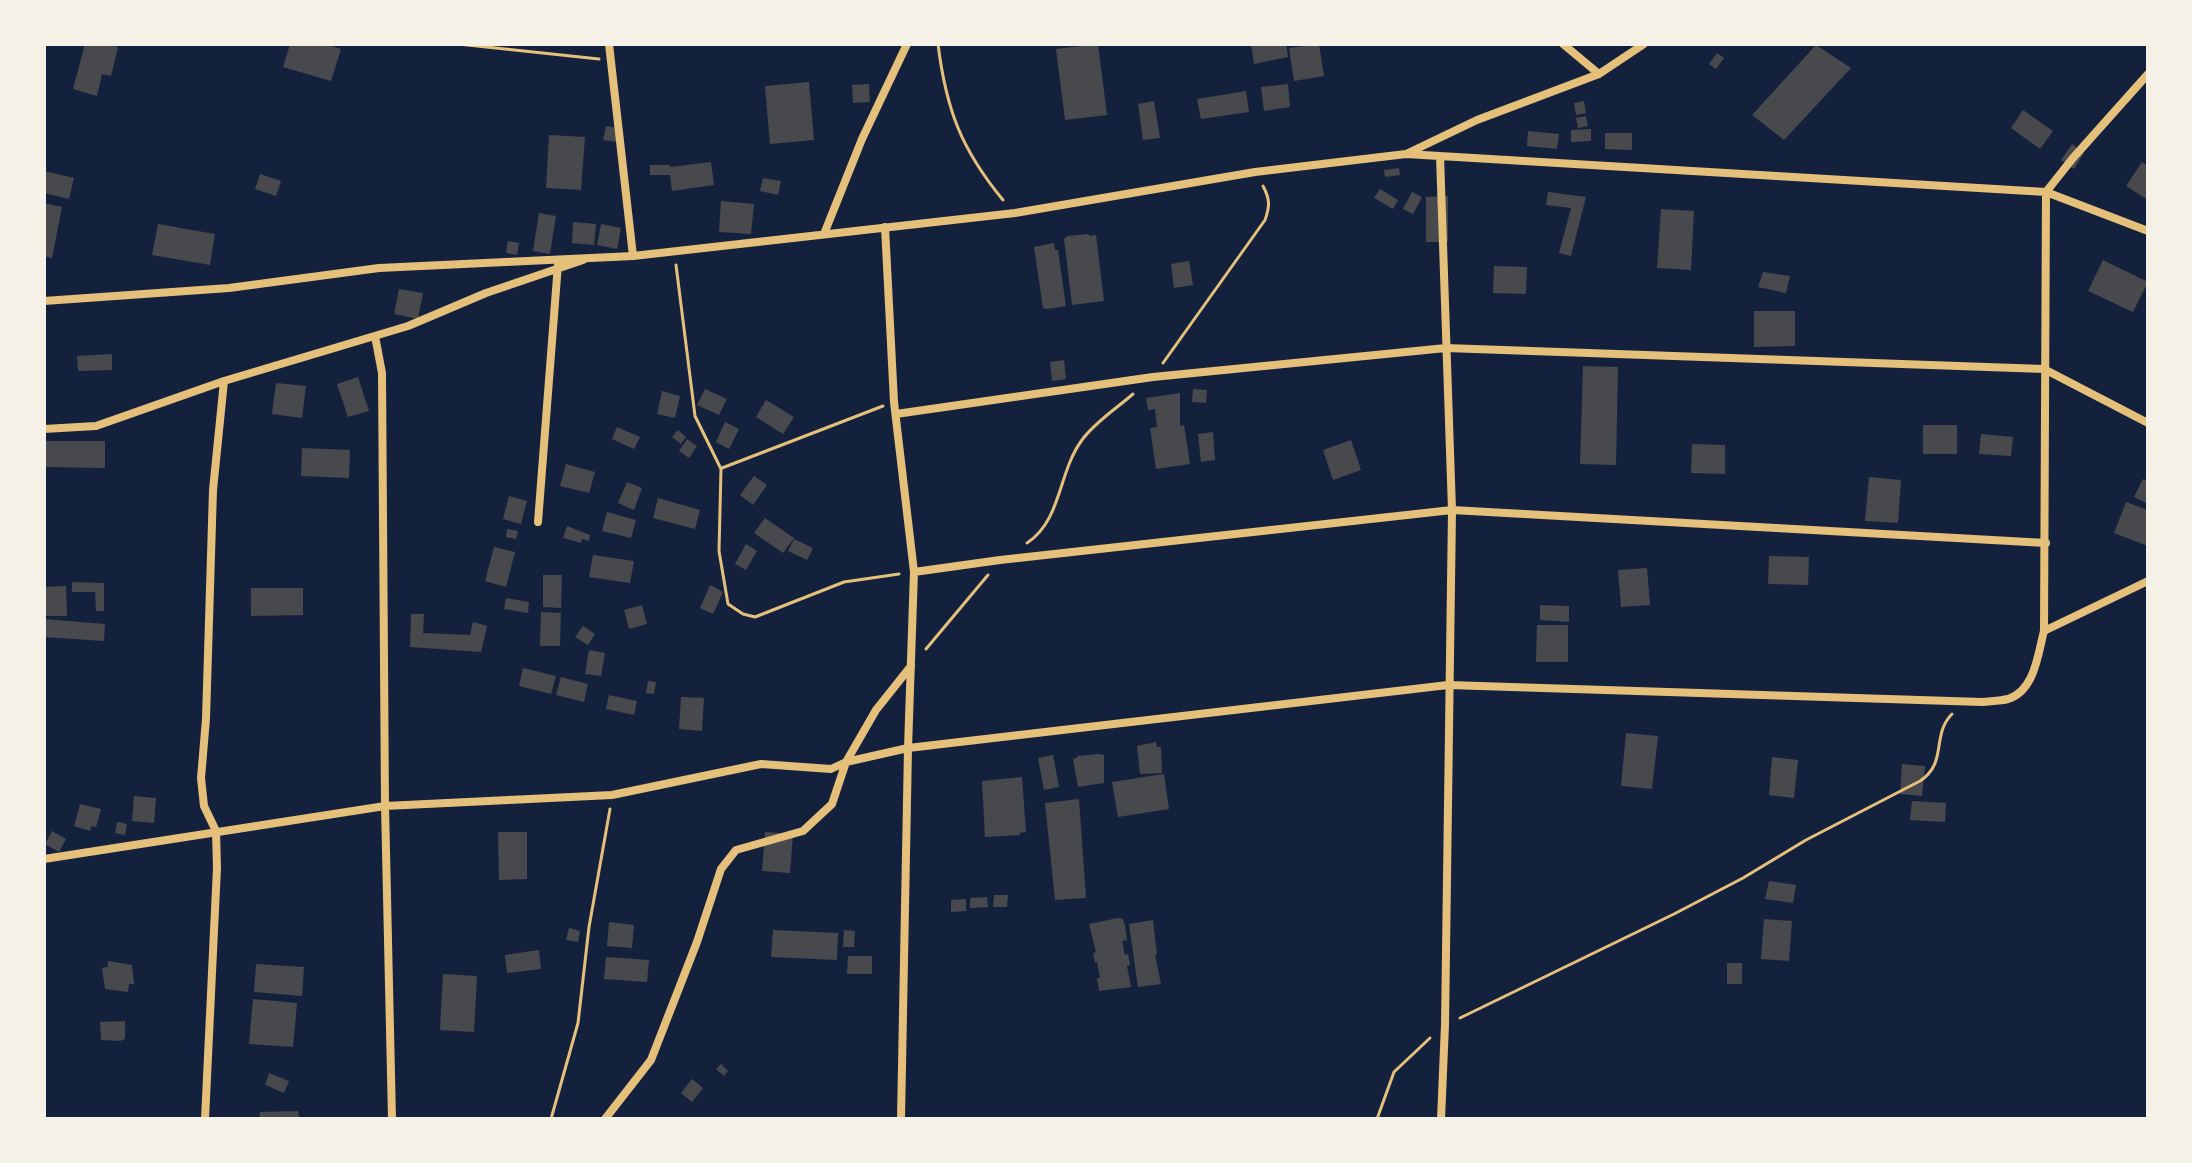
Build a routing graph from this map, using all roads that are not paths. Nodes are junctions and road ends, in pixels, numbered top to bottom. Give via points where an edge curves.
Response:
1 (609, 44) edge
2 (907, 44) edge
3 (1563, 44) edge
4 (1644, 44) edge
5 (1599, 74) junction
6 (2148, 74) edge
7 (1406, 154) junction
8 (1440, 156) junction
9 (2046, 192) junction
10 (885, 227) junction
11 (2148, 231) edge
12 (824, 234) junction
13 (633, 256) junction
14 (558, 264) junction
15 (44, 301) edge
16 (375, 336) junction
17 (1446, 348) junction
18 (2044, 369) junction
19 (224, 381) junction
20 (896, 414) junction
21 (2148, 423) edge
22 (44, 429) edge
23 (1452, 510) junction
24 (538, 522) dead end
25 (2046, 543) junction
26 (914, 572) junction
27 (2148, 581) edge
28 (2044, 631) junction
29 (912, 666) junction
30 (1448, 685) junction
31 (908, 748) junction
32 (846, 762) junction
33 (385, 806) junction
34 (216, 831) junction
35 (44, 859) edge
36 (205, 1119) edge
37 (392, 1119) edge
38 (605, 1119) edge
39 (901, 1119) edge
40 (1441, 1119) edge

1 - 13 street
2 - 12 street
3 - 5 street
4 - 5 street
5 - 7 street via 1477,120
6 - 9 street
7 - 8 street
7 - 10 street via 1255,172 1015,213
8 - 9 street
8 - 17 street
9 - 11 street
9 - 18 street
10 - 12 street
10 - 20 street
12 - 13 street
13 - 14 street
14 - 15 street via 379,268 229,288
14 - 16 street
14 - 24 street
16 - 19 street
16 - 33 street via 382,373
17 - 18 street
17 - 20 street via 1153,377
17 - 23 street
18 - 21 street
18 - 25 street
19 - 22 street via 96,426
19 - 34 street via 213,490 201,778 204,806
20 - 26 street
23 - 25 street
23 - 26 street
23 - 30 street
25 - 28 street
26 - 29 street
27 - 28 street
28 - 30 street via 2033,675 2020,692 2010,699 1982,702
29 - 31 street
29 - 32 street via 876,710
30 - 31 street
30 - 40 street
31 - 32 street
31 - 39 street
32 - 33 street via 831,769 761,764 612,795
32 - 38 street via 832,804 803,831 736,850 721,869 651,1060
33 - 34 street
33 - 37 street
34 - 35 street
34 - 36 street

